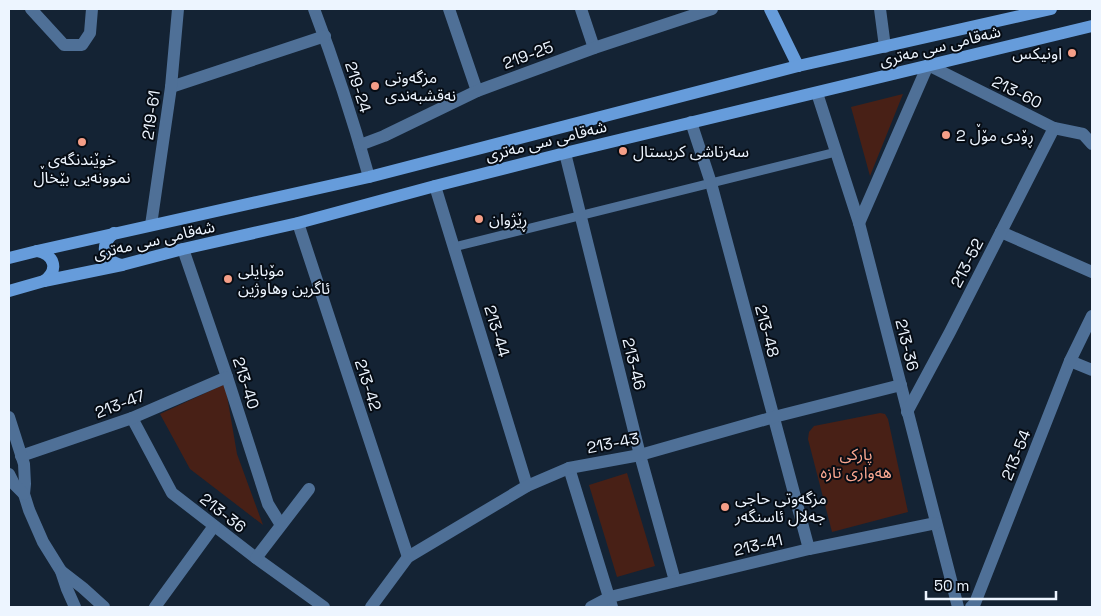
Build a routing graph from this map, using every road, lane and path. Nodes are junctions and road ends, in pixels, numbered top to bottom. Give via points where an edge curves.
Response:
1 (31, 9) edge
2 (92, 9) edge
3 (178, 9) edge
4 (314, 9) edge
5 (449, 9) edge
6 (581, 9) edge
7 (712, 9) edge
8 (770, 9) edge
9 (880, 9) edge
10 (1051, 9) edge
11 (1092, 26) edge
12 (325, 36) junction
13 (885, 47) junction
14 (594, 48) junction
15 (928, 65) junction
16 (798, 66) junction
17 (171, 87) junction
18 (476, 91) junction
19 (817, 93) junction
20 (691, 122) junction
21 (1054, 128) junction
22 (1087, 133) edge
23 (1092, 144) edge
24 (360, 145) junction
25 (836, 152) junction
26 (565, 153) junction
27 (369, 177) junction
28 (711, 183) junction
29 (435, 186) junction
30 (580, 215) junction
31 (298, 223) junction
32 (859, 223) junction
33 (151, 225) junction
34 (1001, 232) junction
35 (114, 233) junction
36 (454, 247) junction
37 (183, 249) junction
38 (37, 251) junction
39 (9, 258) edge
40 (122, 265) junction
41 (1092, 272) edge
42 (44, 281) junction
43 (9, 291) edge
44 (1092, 316) edge
45 (1070, 361) junction
46 (1092, 370) edge
47 (227, 377) junction
48 (901, 385) junction
49 (908, 412) junction
50 (9, 417) edge
51 (774, 417) junction
52 (132, 418) junction
53 (640, 455) junction
54 (21, 456) junction
55 (569, 468) junction
56 (9, 474) edge
57 (527, 486) junction
58 (308, 489) dead end
59 (24, 494) junction
60 (936, 523) junction
61 (281, 525) junction
62 (214, 526) junction
63 (809, 549) junction
64 (408, 557) junction
65 (256, 558) junction
66 (61, 571) junction
67 (675, 581) junction
68 (611, 602) edge
69 (76, 607) edge
70 (104, 607) edge
71 (155, 607) edge
72 (324, 607) edge
73 (371, 607) edge
74 (590, 607) edge
75 (958, 607) edge
76 (971, 607) edge

1 - 2 street via 64,45 82,46 90,33
3 - 17 street, 219-61
4 - 12 street, 219-24
5 - 18 street
6 - 14 street
7 - 14 street, 219-25
8 - 16 main road
9 - 13 street
10 - 13 main road, شەقامی سی مەتری
11 - 15 main road, شەقامی سی مەتری
12 - 17 street
12 - 24 street, 219-24
13 - 16 main road, شەقامی سی مەتری
14 - 18 street, 219-25
15 - 19 main road, شەقامی سی مەتری
15 - 21 street, 213-60
15 - 32 street
16 - 27 main road, شەقامی سی مەتری
17 - 33 street, 219-61
18 - 24 street, 219-25
19 - 20 main road, شەقامی سی مەتری
19 - 25 street, 213-36
20 - 26 main road, شەقامی سی مەتری
20 - 28 street, 213-48
21 - 22 street, 213-60
21 - 34 street, 213-52
22 - 23 street, 213-60
24 - 27 street, 219-24
25 - 28 lane
25 - 32 street, 213-36
26 - 29 main road, شەقامی سی مەتری
26 - 30 street, 213-46
27 - 33 main road, شەقامی سی مەتری
28 - 30 lane
28 - 51 street, 213-48
29 - 31 main road, شەقامی سی مەتری
29 - 36 street, 213-44
30 - 36 lane
30 - 53 street, 213-46
31 - 37 main road, شەقامی سی مەتری
31 - 64 street, 213-42
32 - 48 street, 213-36
33 - 35 main road, شەقامی سی مەتری
34 - 41 street
34 - 49 street, 213-52
35 - 38 main road, شەقامی سی مەتری
35 - 40 main road via 108,238 105,252 109,259
36 - 57 street, 213-44
37 - 40 main road, شەقامی سی مەتری
37 - 47 street, 213-40
38 - 39 main road, شەقامی سی مەتری
38 - 42 main road via 50,256 53,263 50,276
40 - 42 main road, شەقامی سی مەتری
42 - 43 main road, شەقامی سی مەتری
44 - 45 street, 213-54
45 - 46 street
45 - 76 street, 213-54 via 979,594
47 - 52 street, 213-47
47 - 61 street, 213-40 via 268,504
48 - 49 street, 213-36
48 - 51 street, 213-43
49 - 60 street, 213-36
50 - 54 street
51 - 53 street, 213-43
51 - 63 street, 213-48
52 - 54 street, 213-47
52 - 62 street, 213-36 via 172,493
53 - 55 street, 213-43
53 - 67 street, 213-46
54 - 59 street via 26,484
55 - 57 street, 213-43
55 - 68 street
56 - 59 street
57 - 64 street, 213-43
58 - 61 street
59 - 66 street via 43,542
60 - 63 street, 213-41
60 - 75 street, 213-36
61 - 65 street
62 - 65 street, 213-36
62 - 71 street
63 - 67 street, 213-41
64 - 73 street, 213-43
65 - 72 street, 213-36
66 - 69 street
66 - 70 street
67 - 68 street, 213-41
68 - 74 street, 213-41

